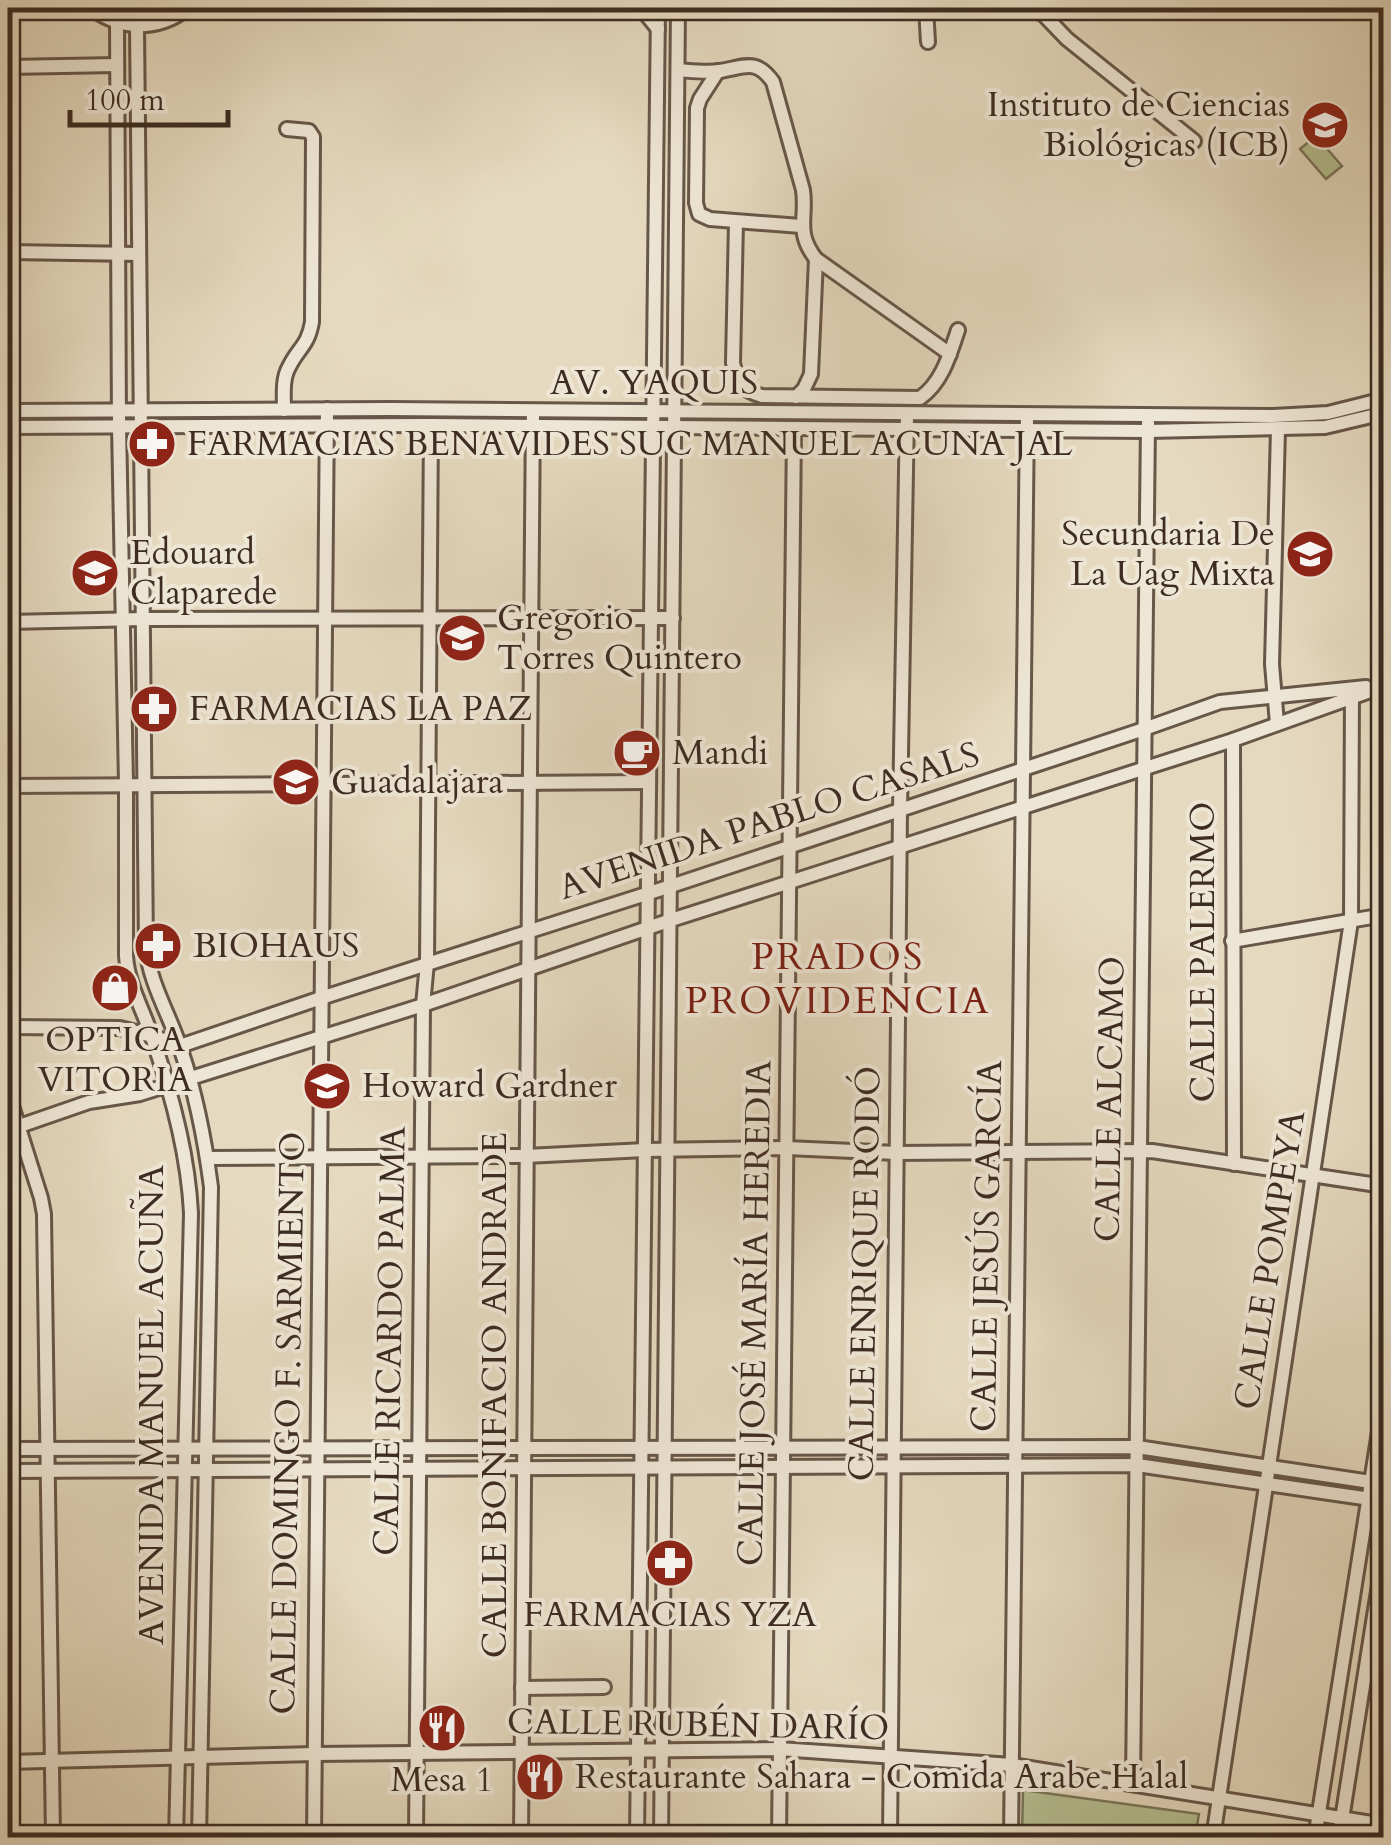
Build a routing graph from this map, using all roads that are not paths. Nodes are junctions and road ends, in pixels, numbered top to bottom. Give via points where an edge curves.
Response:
1 (91, 8) edge
2 (188, 8) edge
3 (641, 8) edge
4 (658, 8) edge
5 (678, 8) edge
6 (901, 8) edge
7 (1024, 8) edge
8 (1064, 8) edge
9 (1043, 14) junction
10 (117, 22) junction
11 (137, 26) junction
12 (658, 30) junction
13 (928, 42) dead end
14 (117, 66) junction
15 (8, 67) edge
16 (678, 74) junction
17 (715, 74) junction
18 (288, 129) dead end
19 (1194, 141) dead end
20 (656, 208) junction
21 (676, 208) junction
22 (736, 222) junction
23 (801, 226) junction
24 (8, 252) edge
25 (118, 253) junction
26 (138, 254) junction
27 (816, 259) junction
28 (958, 330) dead end
29 (950, 354) junction
30 (811, 374) junction
31 (796, 397) junction
32 (830, 398) junction
33 (1384, 399) edge
34 (327, 409) junction
35 (119, 410) junction
36 (139, 410) junction
37 (284, 410) junction
38 (8, 411) edge
39 (533, 412) junction
40 (654, 412) junction
41 (675, 412) junction
42 (1384, 413) edge
43 (906, 414) junction
44 (1027, 415) junction
45 (1148, 416) junction
46 (1275, 423) junction
47 (431, 425) junction
48 (8, 426) edge
49 (119, 426) junction
50 (139, 426) junction
51 (327, 426) junction
52 (532, 427) junction
53 (653, 428) junction
54 (675, 428) junction
55 (794, 428) junction
56 (906, 429) junction
57 (1027, 430) junction
58 (1148, 431) junction
59 (326, 618) junction
60 (430, 618) junction
61 (531, 618) junction
62 (651, 618) junction
63 (673, 618) junction
64 (143, 619) junction
65 (124, 620) junction
66 (8, 622) edge
67 (1384, 686) edge
68 (1352, 693) junction
69 (1274, 696) junction
70 (1277, 724) junction
71 (1144, 729) junction
72 (1233, 740) junction
73 (1144, 768) junction
74 (1022, 770) junction
75 (530, 782) junction
76 (649, 782) junction
77 (325, 783) junction
78 (428, 783) junction
79 (126, 784) junction
80 (146, 784) junction
81 (8, 786) edge
82 (1021, 808) junction
83 (900, 810) junction
84 (900, 846) junction
85 (790, 847) junction
86 (790, 882) junction
87 (671, 886) junction
88 (648, 894) junction
89 (1384, 915) edge
90 (671, 920) junction
91 (1352, 921) junction
92 (647, 928) junction
93 (528, 932) junction
94 (1232, 942) junction
95 (426, 964) junction
96 (528, 968) junction
97 (324, 997) junction
98 (423, 1005) junction
99 (8, 1026) edge
100 (152, 1036) junction
101 (323, 1036) junction
102 (180, 1046) junction
103 (190, 1079) junction
104 (167, 1086) junction
105 (8, 1093) edge
106 (14, 1129) edge
107 (787, 1148) junction
108 (645, 1150) junction
109 (669, 1150) junction
110 (1139, 1151) junction
111 (1018, 1152) junction
112 (897, 1153) junction
113 (422, 1156) junction
114 (526, 1156) junction
115 (321, 1157) junction
116 (208, 1158) junction
117 (1234, 1164) junction
118 (1313, 1176) junction
119 (1384, 1186) edge
120 (1384, 1400) edge
121 (1014, 1447) junction
122 (1137, 1447) junction
123 (418, 1448) junction
124 (524, 1448) junction
125 (641, 1448) junction
126 (665, 1448) junction
127 (783, 1448) junction
128 (893, 1448) junction
129 (8, 1449) edge
130 (48, 1449) junction
131 (185, 1449) junction
132 (206, 1449) junction
133 (318, 1449) junction
134 (1014, 1465) junction
135 (1137, 1465) junction
136 (782, 1466) junction
137 (893, 1466) junction
138 (1269, 1466) junction
139 (664, 1467) junction
140 (524, 1468) junction
141 (641, 1468) junction
142 (318, 1469) junction
143 (418, 1469) junction
144 (184, 1470) junction
145 (206, 1470) junction
146 (8, 1471) edge
147 (48, 1471) junction
148 (1377, 1483) edge
149 (1266, 1484) junction
150 (1368, 1500) junction
151 (1384, 1502) edge
152 (1384, 1553) edge
153 (604, 1687) dead end
154 (522, 1688) junction
155 (779, 1749) junction
156 (522, 1751) junction
157 (637, 1751) junction
158 (661, 1751) junction
159 (417, 1753) junction
160 (314, 1754) junction
161 (178, 1756) junction
162 (201, 1756) junction
163 (892, 1756) junction
164 (52, 1760) junction
165 (8, 1762) edge
166 (1012, 1765) junction
167 (1132, 1784) junction
168 (1219, 1798) junction
169 (1319, 1814) junction
170 (1342, 1818) junction
171 (1384, 1825) edge
172 (53, 1838) edge
173 (176, 1838) edge
174 (199, 1838) edge
175 (314, 1838) edge
176 (416, 1838) edge
177 (520, 1838) edge
178 (637, 1838) edge
179 (661, 1838) edge
180 (778, 1838) edge
181 (890, 1838) edge
182 (1011, 1838) edge
183 (1213, 1838) edge
184 (1315, 1838) edge
185 (1340, 1838) edge

1 - 10 street
2 - 11 street
3 - 12 street
4 - 12 street
5 - 16 street
6 - 13 street via 926,8
7 - 9 street
8 - 9 street
9 - 19 street
10 - 11 street
10 - 14 street, AVENIDA MANUEL ACUÑA
11 - 26 street, AVENIDA MANUEL ACUÑA
12 - 20 street
14 - 15 street
14 - 25 street, AVENIDA MANUEL ACUÑA
16 - 17 street
16 - 21 street
17 - 22 street via 697,108 696,203 704,218
17 - 23 street via 744,65 766,72 773,82 803,190
18 - 37 street via 312,137 312,322 286,374
20 - 21 street
20 - 40 street
21 - 41 street
22 - 23 street
22 - 31 street via 735,373 753,394
23 - 27 street
24 - 25 street
25 - 26 street
25 - 35 street, AVENIDA MANUEL ACUÑA
26 - 36 street, AVENIDA MANUEL ACUÑA
27 - 29 street
27 - 30 street
28 - 29 street
29 - 32 street via 920,398
30 - 31 street
30 - 32 street
31 - 32 street
33 - 46 street
34 - 37 street, AV. YAQUIS
34 - 39 street, AV. YAQUIS
34 - 51 street, CALLE DOMINGO F. SARMIENTO
35 - 36 street, AV. YAQUIS
35 - 38 street, AV. YAQUIS
35 - 49 street, AVENIDA MANUEL ACUÑA
36 - 37 street, AV. YAQUIS
36 - 50 street, AVENIDA MANUEL ACUÑA
39 - 40 street, AV. YAQUIS
39 - 52 street, CALLE BONIFACIO ANDRADE
40 - 41 street, AV. YAQUIS
40 - 53 street
41 - 43 street, AV. YAQUIS
41 - 54 street
42 - 46 street via 1326,427
43 - 44 street, AV. YAQUIS
43 - 56 street, CALLE ENRIQUE RODÓ
44 - 45 street, AV. YAQUIS
44 - 57 street, CALLE JESÚS GARCÍA
45 - 46 street, AV. YAQUIS
45 - 58 street, CALLE ALCAMO
46 - 58 street, AV. YAQUIS
46 - 69 street
47 - 51 street, AV. YAQUIS
47 - 52 street, AV. YAQUIS
47 - 60 street, CALLE RICARDO PALMA
48 - 49 street, AV. YAQUIS
49 - 50 street, AV. YAQUIS
49 - 65 street, AVENIDA MANUEL ACUÑA
50 - 51 street, AV. YAQUIS
50 - 64 street, AVENIDA MANUEL ACUÑA
51 - 59 street, CALLE DOMINGO F. SARMIENTO
52 - 53 street, AV. YAQUIS
52 - 61 street, CALLE BONIFACIO ANDRADE
53 - 54 street, AV. YAQUIS
53 - 62 street
54 - 55 street, AV. YAQUIS
54 - 63 street
55 - 56 street, AV. YAQUIS
55 - 85 street, CALLE JOSÉ MARÍA HEREDIA
56 - 57 street, AV. YAQUIS
56 - 83 street, CALLE ENRIQUE RODÓ
57 - 58 street, AV. YAQUIS
57 - 74 street, CALLE JESÚS GARCÍA
58 - 71 street, CALLE ALCAMO
59 - 60 street
59 - 64 street
59 - 77 street, CALLE DOMINGO F. SARMIENTO
60 - 61 street
60 - 78 street, CALLE RICARDO PALMA
61 - 62 street
61 - 75 street, CALLE BONIFACIO ANDRADE
62 - 63 street
62 - 76 street
63 - 87 street
64 - 65 street
64 - 80 street, AVENIDA MANUEL ACUÑA
65 - 66 street
65 - 79 street, AVENIDA MANUEL ACUÑA
67 - 68 street, AVENIDA PABLO CASALS
68 - 69 street, AVENIDA PABLO CASALS
68 - 70 street, AVENIDA PABLO CASALS
68 - 91 street, CALLE POMPEYA
69 - 70 street
69 - 71 street, AVENIDA PABLO CASALS via 1220,702
70 - 72 street, AVENIDA PABLO CASALS
71 - 73 street, CALLE ALCAMO
71 - 74 street, AVENIDA PABLO CASALS
72 - 73 street, AVENIDA PABLO CASALS
72 - 94 street, CALLE PALERMO
73 - 82 street, AVENIDA PABLO CASALS
73 - 110 street, CALLE ALCAMO
74 - 82 street, CALLE JESÚS GARCÍA
74 - 83 street, AVENIDA PABLO CASALS
75 - 76 street
75 - 78 street
75 - 93 street, CALLE BONIFACIO ANDRADE
76 - 88 street
77 - 78 street
77 - 80 street
77 - 97 street, CALLE DOMINGO F. SARMIENTO
78 - 95 street, CALLE RICARDO PALMA
79 - 80 street
79 - 81 street
79 - 100 street, AVENIDA MANUEL ACUÑA via 127,970
80 - 102 street, AVENIDA MANUEL ACUÑA via 148,965
82 - 84 street, AVENIDA PABLO CASALS
82 - 111 street, CALLE JESÚS GARCÍA
83 - 84 street, CALLE ENRIQUE RODÓ
83 - 85 street, AVENIDA PABLO CASALS
84 - 86 street, AVENIDA PABLO CASALS
84 - 112 street, CALLE ENRIQUE RODÓ
85 - 86 street, CALLE JOSÉ MARÍA HEREDIA
85 - 87 street, AVENIDA PABLO CASALS
86 - 90 street, AVENIDA PABLO CASALS
86 - 107 street, CALLE JOSÉ MARÍA HEREDIA
87 - 88 street, AVENIDA PABLO CASALS
87 - 90 street
88 - 92 street
88 - 93 street, AVENIDA PABLO CASALS
89 - 91 street
90 - 92 street, AVENIDA PABLO CASALS
90 - 109 street
91 - 94 street
91 - 118 street, CALLE POMPEYA
92 - 96 street, AVENIDA PABLO CASALS
92 - 108 street
93 - 95 street, AVENIDA PABLO CASALS
93 - 96 street, CALLE BONIFACIO ANDRADE
94 - 117 street, CALLE PALERMO
95 - 97 street, AVENIDA PABLO CASALS
95 - 98 street, CALLE RICARDO PALMA
96 - 98 street, AVENIDA PABLO CASALS
96 - 114 street, CALLE BONIFACIO ANDRADE
97 - 101 street, CALLE DOMINGO F. SARMIENTO
97 - 102 street, AVENIDA PABLO CASALS
98 - 101 street, AVENIDA PABLO CASALS
98 - 113 street, CALLE RICARDO PALMA
99 - 100 street via 104,1026
100 - 102 street
100 - 104 street, AVENIDA MANUEL ACUÑA
101 - 103 street, AVENIDA PABLO CASALS
101 - 115 street, CALLE DOMINGO F. SARMIENTO
102 - 103 street, AVENIDA MANUEL ACUÑA
103 - 104 street, AVENIDA PABLO CASALS
103 - 116 street, AVENIDA MANUEL ACUÑA
104 - 106 street, AVENIDA PABLO CASALS via 90,1102
104 - 131 street, AVENIDA MANUEL ACUÑA via 190,1190
105 - 106 street
106 - 130 street via 44,1214
107 - 109 street
107 - 112 street
107 - 127 street, CALLE JOSÉ MARÍA HEREDIA
108 - 109 street
108 - 114 street
108 - 125 street
109 - 126 street
110 - 111 street
110 - 117 street
110 - 122 street, CALLE ALCAMO
111 - 112 street
111 - 121 street, CALLE JESÚS GARCÍA
112 - 128 street, CALLE ENRIQUE RODÓ
113 - 114 street
113 - 115 street
113 - 123 street, CALLE RICARDO PALMA
114 - 124 street, CALLE BONIFACIO ANDRADE
115 - 116 street
115 - 133 street, CALLE DOMINGO F. SARMIENTO
116 - 132 street, AVENIDA MANUEL ACUÑA
117 - 118 street
118 - 119 street
118 - 138 street, CALLE POMPEYA
120 - 148 street
121 - 122 street
121 - 128 street
121 - 134 street, CALLE JESÚS GARCÍA
122 - 135 street, CALLE ALCAMO
122 - 138 street
123 - 124 street
123 - 133 street
123 - 143 street, CALLE RICARDO PALMA
124 - 125 street
124 - 140 street, CALLE BONIFACIO ANDRADE
125 - 126 street
125 - 141 street
126 - 127 street
126 - 139 street
127 - 128 street
127 - 136 street, CALLE JOSÉ MARÍA HEREDIA
128 - 137 street, CALLE ENRIQUE RODÓ
129 - 130 street
130 - 131 street
130 - 147 street
131 - 132 street
131 - 144 street, AVENIDA MANUEL ACUÑA
132 - 133 street
132 - 145 street, AVENIDA MANUEL ACUÑA
133 - 142 street, CALLE DOMINGO F. SARMIENTO
134 - 135 street
134 - 137 street
134 - 166 street, CALLE JESÚS GARCÍA
135 - 149 street
135 - 167 street, CALLE ALCAMO
136 - 137 street
136 - 139 street
136 - 155 street, CALLE JOSÉ MARÍA HEREDIA
137 - 163 street, CALLE ENRIQUE RODÓ
138 - 148 street
138 - 149 street, CALLE POMPEYA
139 - 141 street
139 - 158 street
140 - 141 street
140 - 143 street
140 - 154 street, CALLE BONIFACIO ANDRADE
141 - 157 street
142 - 143 street
142 - 145 street
142 - 160 street, CALLE DOMINGO F. SARMIENTO
143 - 159 street, CALLE RICARDO PALMA
144 - 145 street
144 - 147 street
144 - 161 street, AVENIDA MANUEL ACUÑA
145 - 162 street, AVENIDA MANUEL ACUÑA
146 - 147 street
147 - 164 street
148 - 150 street
149 - 150 street
149 - 168 street, CALLE POMPEYA
150 - 151 street
150 - 169 street
152 - 170 street
153 - 154 street
154 - 156 street, CALLE BONIFACIO ANDRADE
155 - 158 street, CALLE RUBÉN DARÍO
155 - 163 street, CALLE RUBÉN DARÍO
155 - 180 street, CALLE JOSÉ MARÍA HEREDIA
156 - 157 street, CALLE RUBÉN DARÍO
156 - 159 street, CALLE RUBÉN DARÍO
156 - 177 street, CALLE BONIFACIO ANDRADE
157 - 158 street, CALLE RUBÉN DARÍO
157 - 178 street
158 - 179 street
159 - 160 street, CALLE RUBÉN DARÍO
159 - 176 street, CALLE RICARDO PALMA
160 - 162 street, CALLE RUBÉN DARÍO
160 - 175 street, CALLE DOMINGO F. SARMIENTO
161 - 162 street, CALLE RUBÉN DARÍO
161 - 164 street, CALLE RUBÉN DARÍO
161 - 173 street, AVENIDA MANUEL ACUÑA
162 - 174 street, AVENIDA MANUEL ACUÑA
163 - 166 street, CALLE RUBÉN DARÍO
163 - 181 street, CALLE ENRIQUE RODÓ
164 - 165 street, CALLE RUBÉN DARÍO
164 - 172 street
166 - 167 street, CALLE RUBÉN DARÍO
166 - 182 street, CALLE JESÚS GARCÍA
167 - 168 street, CALLE RUBÉN DARÍO
168 - 169 street, CALLE RUBÉN DARÍO
168 - 183 street, CALLE POMPEYA
169 - 170 street, CALLE RUBÉN DARÍO
169 - 184 street
170 - 171 street, CALLE RUBÉN DARÍO
170 - 185 street

